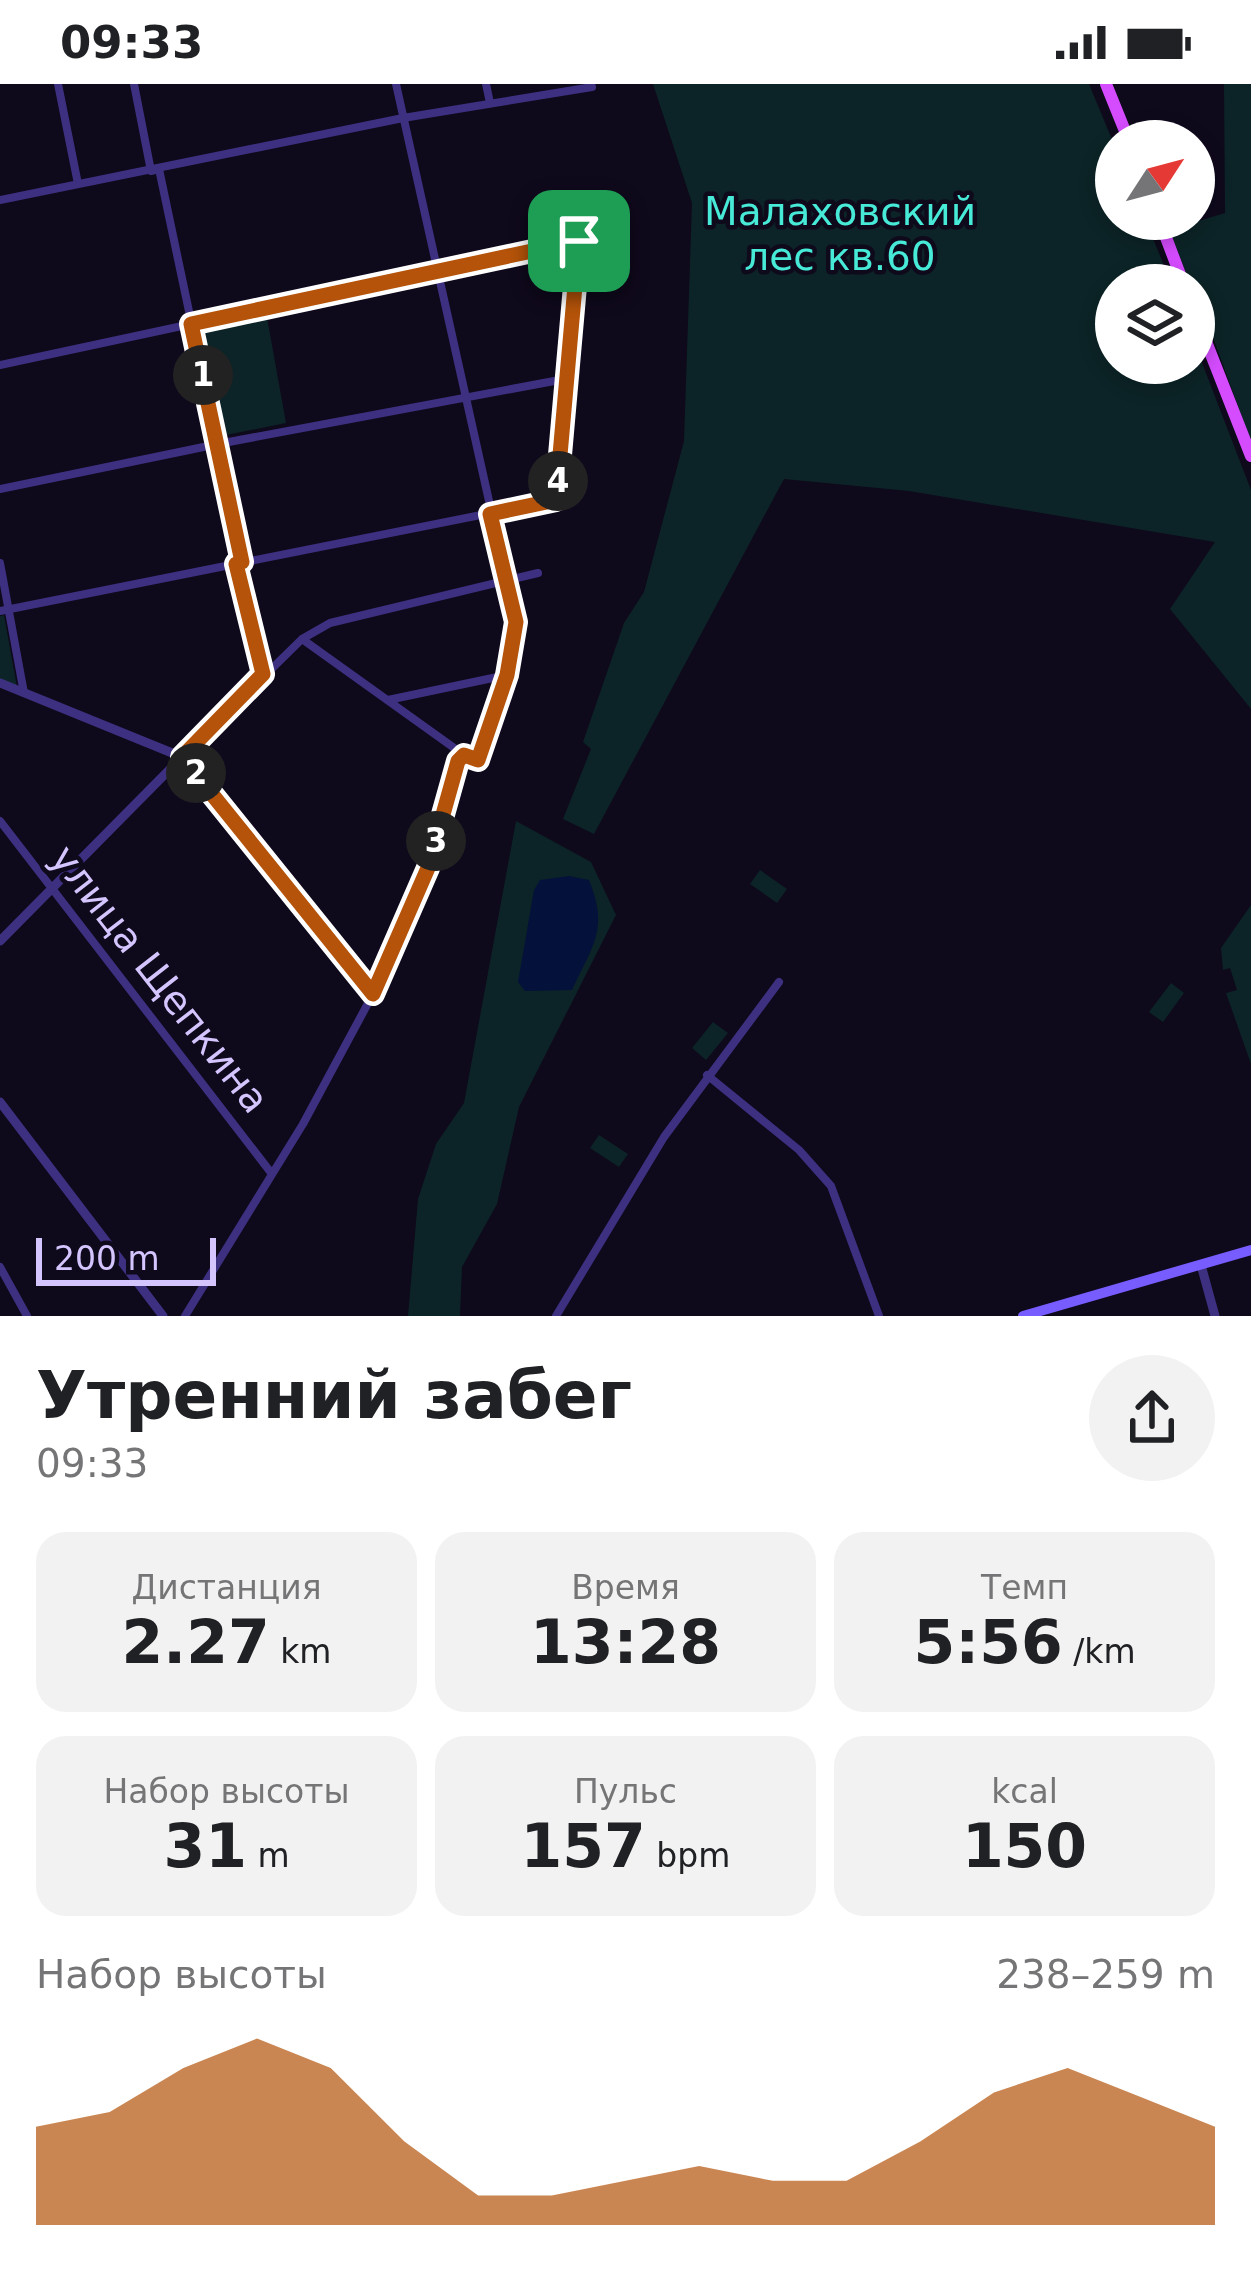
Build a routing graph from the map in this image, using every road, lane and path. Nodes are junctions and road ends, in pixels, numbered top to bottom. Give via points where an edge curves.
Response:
1 (58, 84) edge
2 (134, 84) edge
3 (396, 84) edge
4 (487, 84) edge
5 (1106, 84) edge
6 (591, 86) edge
7 (490, 103) junction
8 (404, 118) junction
9 (1121, 120) edge
10 (155, 170) junction
11 (78, 184) junction
12 (0, 200) edge
13 (436, 271) junction
14 (191, 324) junction
15 (1215, 364) edge
16 (0, 365) edge
17 (565, 379) junction
18 (467, 398) junction
19 (218, 444) junction
20 (1251, 456) edge
21 (0, 489) edge
22 (490, 514) junction
23 (0, 563) edge
24 (239, 563) junction
25 (538, 573) dead end
26 (506, 579) junction
27 (4, 611) edge
28 (302, 638) junction
29 (263, 674) junction
30 (507, 675) junction
31 (0, 683) edge
32 (24, 693) junction
33 (386, 700) junction
34 (464, 755) junction
35 (182, 757) junction
36 (0, 821) edge
37 (51, 886) junction
38 (0, 941) edge
39 (779, 982) dead end
40 (373, 994) junction
41 (707, 1075) junction
42 (0, 1102) edge
43 (272, 1174) junction
44 (1251, 1250) edge
45 (1202, 1264) junction
46 (0, 1267) edge
47 (1066, 1310) edge
48 (27, 1316) edge
49 (163, 1316) edge
50 (185, 1316) edge
51 (556, 1316) edge
52 (880, 1316) edge
53 (1023, 1316) edge
54 (1215, 1316) edge

1 - 11 street
2 - 10 street
3 - 8 street
4 - 7 street
5 - 9 main road
6 - 7 street
7 - 8 street
8 - 10 street
8 - 13 street
10 - 11 street
10 - 14 street
11 - 12 street
13 - 14 street
13 - 17 street via 579,241
13 - 18 street
14 - 16 street
14 - 19 street
15 - 20 main road
17 - 18 street
17 - 22 street via 556,500
18 - 19 street
18 - 22 street
19 - 21 street
19 - 24 street
22 - 24 street
22 - 26 street
23 - 27 street
24 - 27 street
24 - 29 street
25 - 26 street
26 - 28 street via 330,623
26 - 30 street via 516,622
27 - 32 street
28 - 29 street
28 - 33 street
29 - 35 street
30 - 33 street
30 - 34 street via 478,760
31 - 32 street
32 - 35 street
33 - 34 street
34 - 40 street via 428,868
35 - 37 street
35 - 40 street
36 - 37 street, улица Щепкина
37 - 38 street
37 - 43 street, улица Щепкина
39 - 41 street
40 - 43 street
41 - 51 street
41 - 52 street via 831,1186
42 - 49 street
43 - 50 street
44 - 45 main road
45 - 47 main road
45 - 54 street
46 - 48 street
47 - 53 main road

